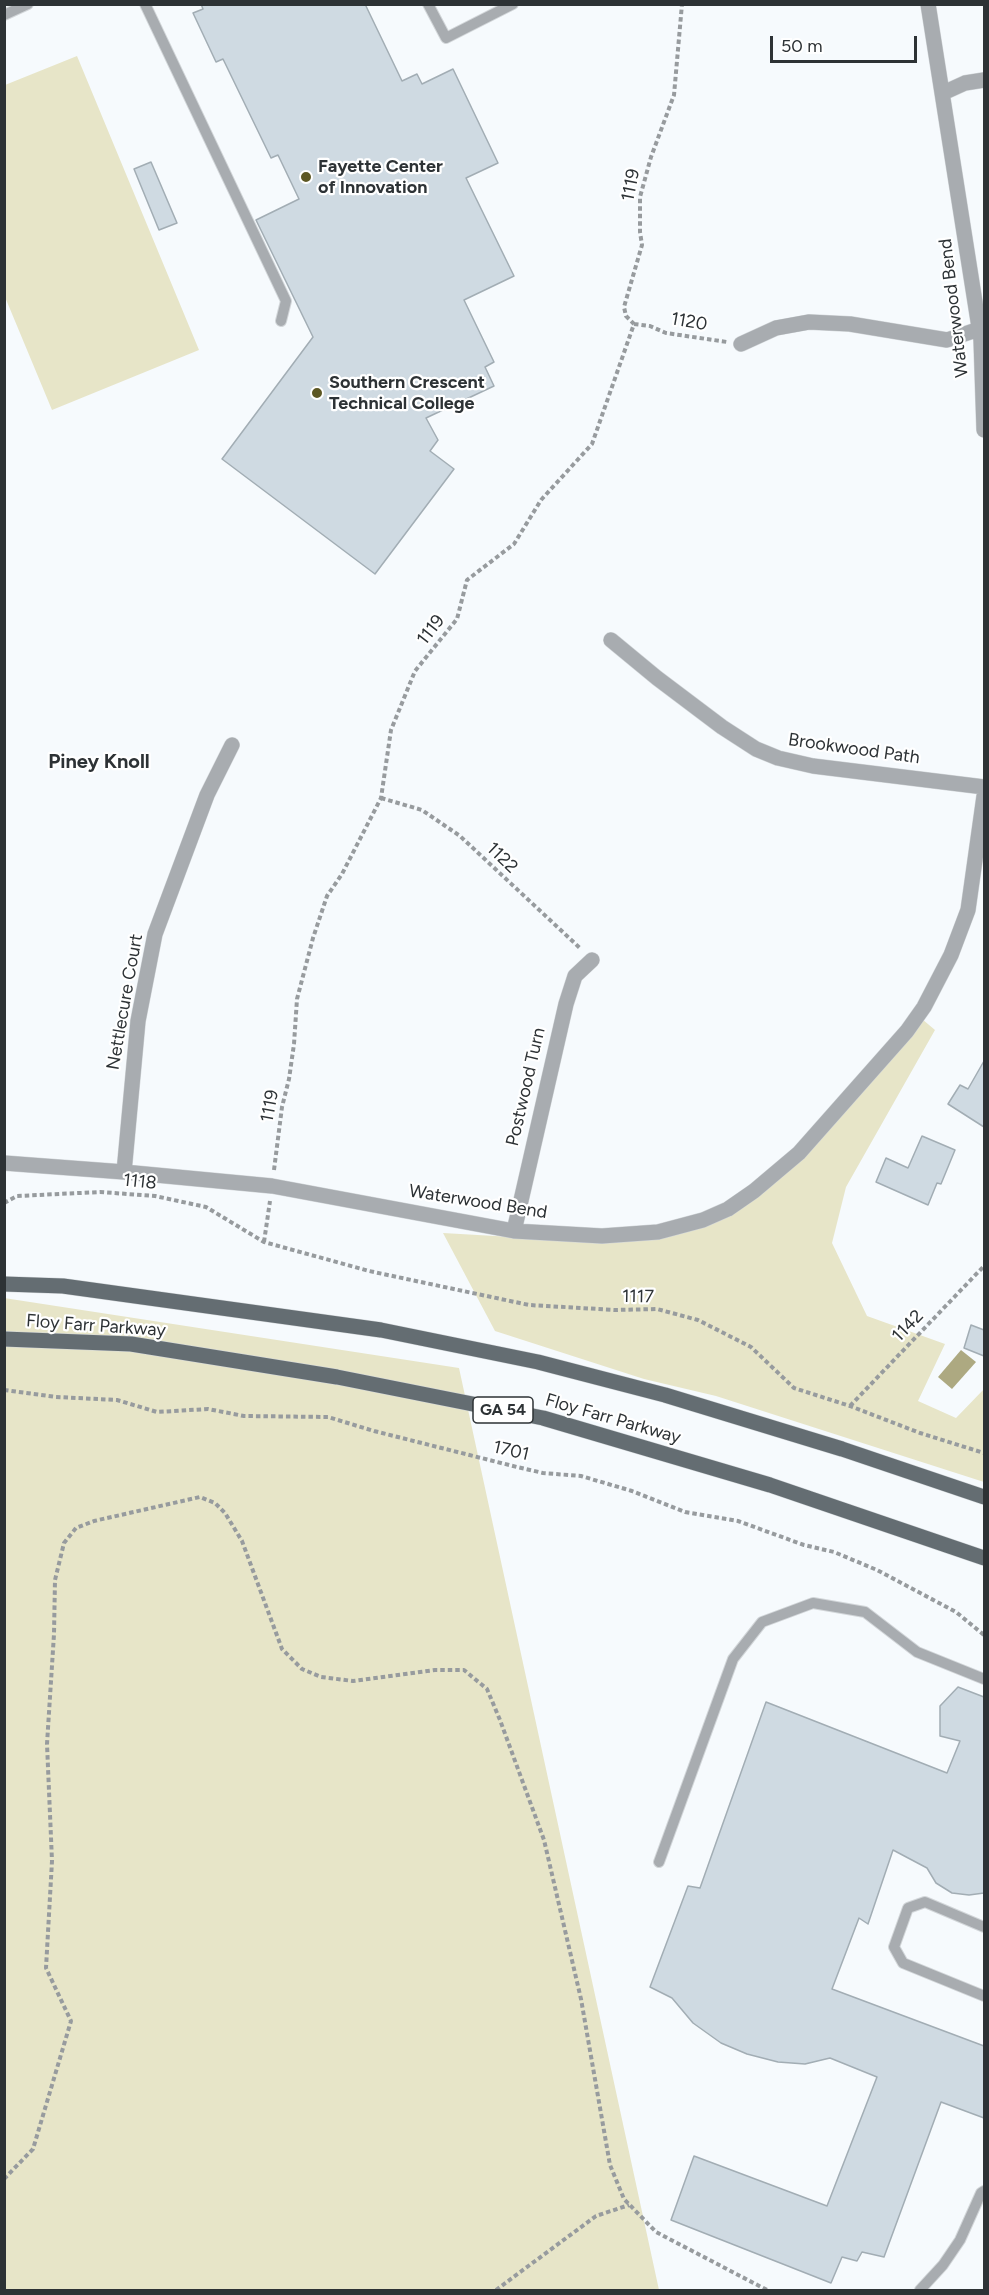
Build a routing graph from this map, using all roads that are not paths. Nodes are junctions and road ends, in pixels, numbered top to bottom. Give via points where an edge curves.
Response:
1 (28, 4) edge
2 (145, 4) edge
3 (428, 4) edge
4 (513, 4) edge
5 (928, 4) edge
6 (4, 15) edge
7 (984, 80) edge
8 (943, 93) junction
9 (281, 321) dead end
10 (979, 329) junction
11 (741, 344) road end
12 (984, 430) edge
13 (611, 640) dead end
14 (232, 745) dead end
15 (984, 787) edge
16 (984, 796) edge
17 (592, 960) road end
18 (4, 1163) edge
19 (124, 1172) junction
20 (514, 1232) junction
21 (4, 1284) edge
22 (4, 1339) edge
23 (984, 1497) edge
24 (984, 1558) edge
25 (984, 1679) edge
26 (659, 1862) dead end
27 (984, 1927) edge
28 (984, 1996) edge
29 (984, 2191) edge
30 (920, 2290) edge

1 - 6 lane
2 - 9 lane via 286,301
3 - 4 lane via 446,38
5 - 8 street, Waterwood Bend
7 - 8 street
8 - 10 street, Waterwood Bend
10 - 11 street via 947,340 850,324 809,322 776,328
10 - 12 street, Waterwood Bend
13 - 15 street, Brookwood Path via 722,727 778,758 813,766
14 - 19 street, Nettlecure Court via 207,795 155,934 138,1021
16 - 20 street, Waterwood Bend via 968,910 939,981 908,1031 799,1153 754,1191 703,1220 658,1232 602,1236
17 - 20 street, Postwood Turn via 575,976 566,1004
18 - 19 street, Waterwood Bend
19 - 20 street, Waterwood Bend via 272,1186
21 - 23 main road, Floy Farr Parkway via 63,1286 381,1330 538,1362 665,1395
22 - 24 main road, Floy Farr Parkway / GA 54 via 131,1344 338,1377 543,1418 770,1485
25 - 26 lane via 917,1652 865,1612 813,1603 762,1622 733,1659
27 - 28 lane via 925,1902 909,1908 894,1947 903,1963
29 - 30 lane via 960,2240

